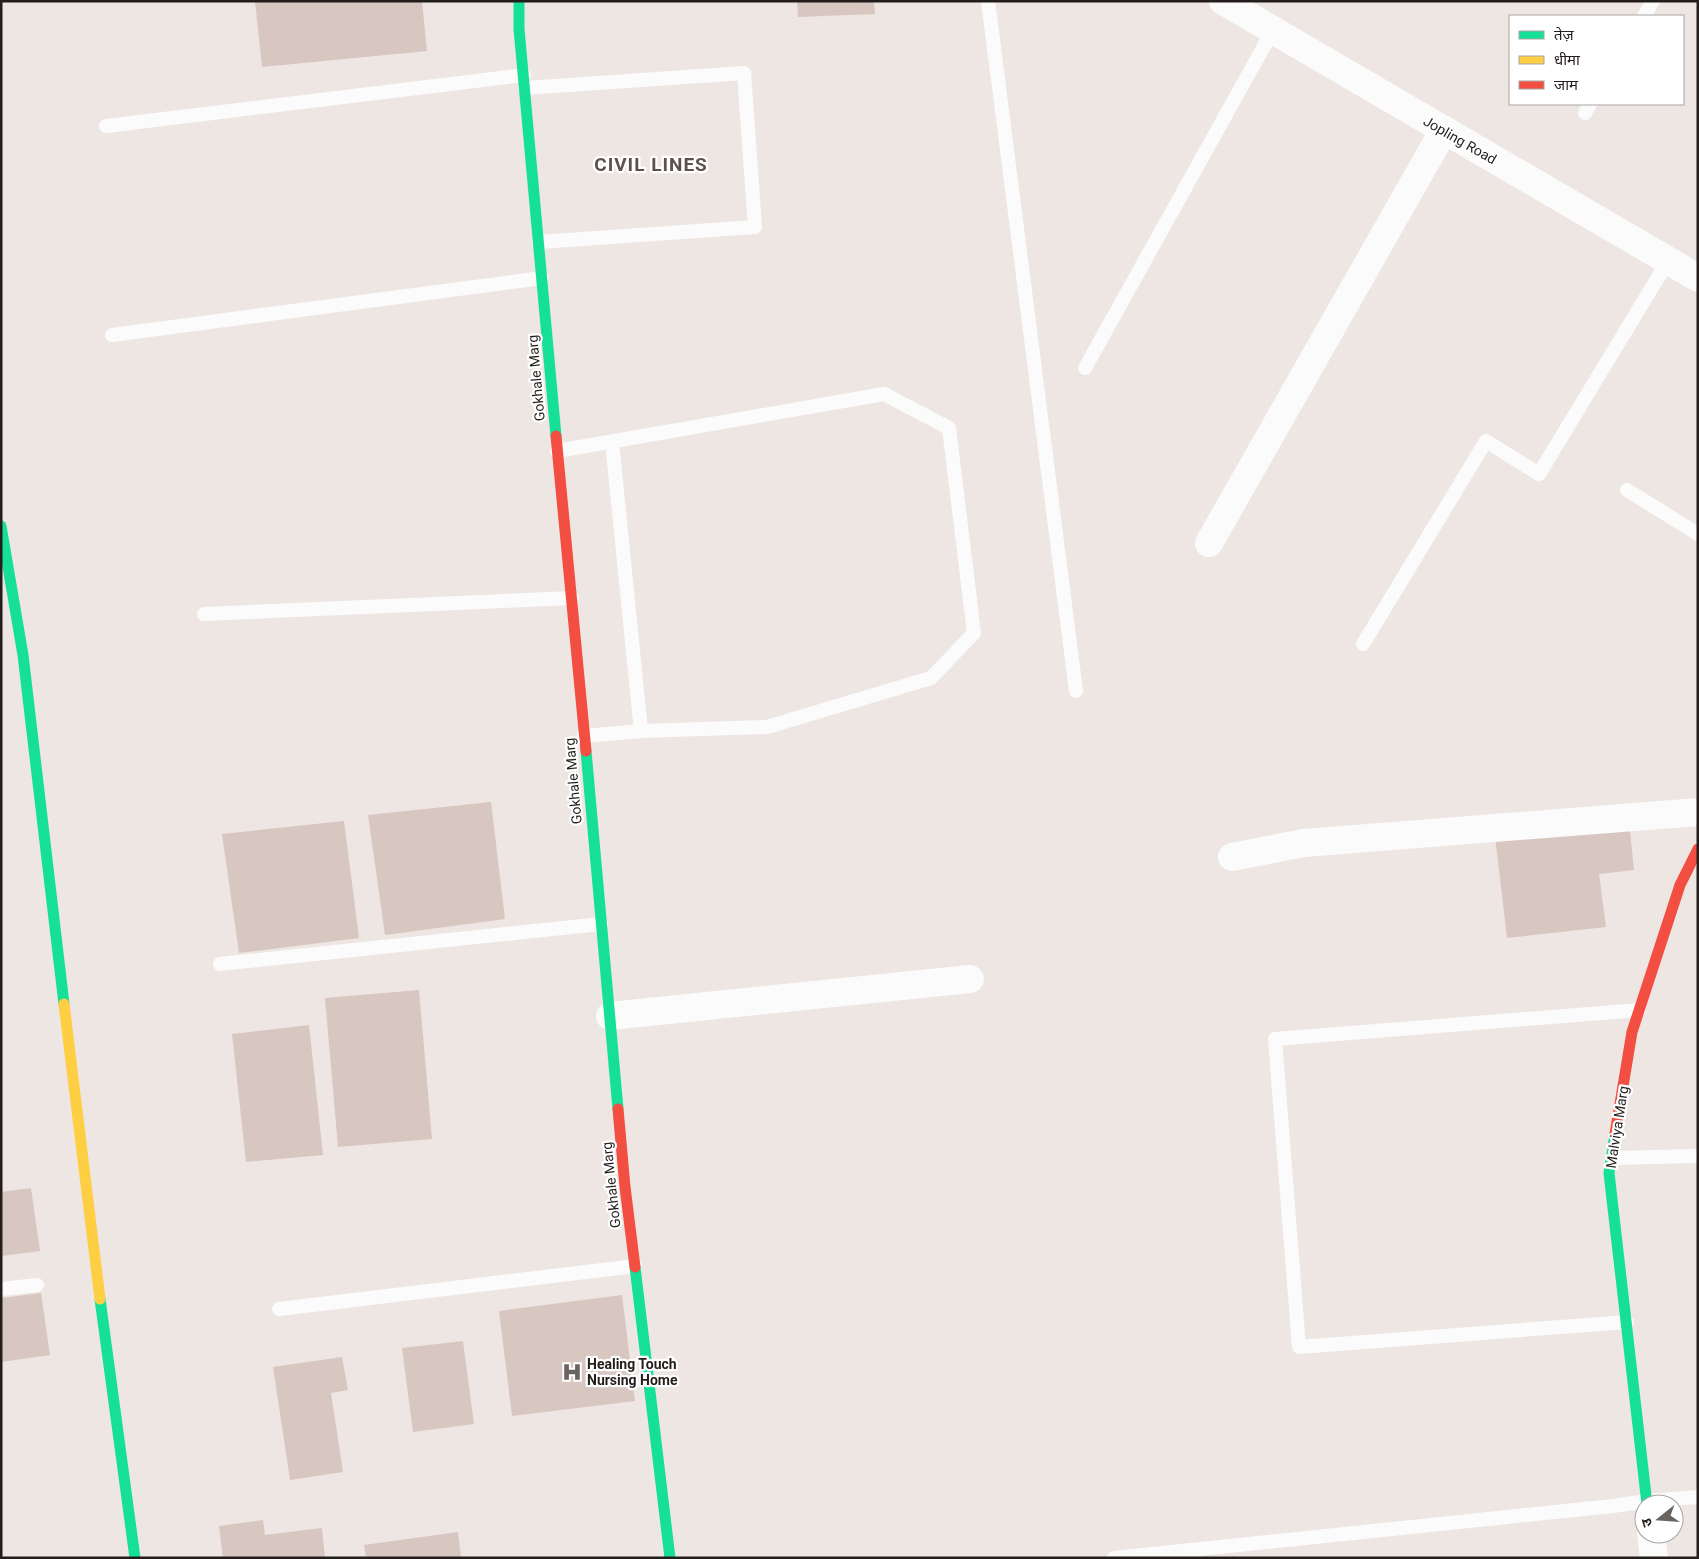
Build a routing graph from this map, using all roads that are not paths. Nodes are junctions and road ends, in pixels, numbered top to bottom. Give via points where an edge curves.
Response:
1 (519, 1) edge
2 (988, 1) edge
3 (1223, 1) edge
4 (1654, 1) edge
5 (1645, 15) edge
6 (1273, 30) junction
7 (524, 81) junction
8 (106, 126) dead end
9 (1444, 130) junction
10 (539, 242) junction
11 (1668, 261) junction
12 (542, 278) junction
13 (1698, 278) edge
14 (112, 335) dead end
15 (1085, 368) dead end
16 (612, 442) junction
17 (557, 451) junction
18 (1627, 490) dead end
19 (1, 526) edge
20 (1698, 534) edge
21 (1209, 543) dead end
22 (572, 598) junction
23 (204, 614) dead end
24 (1363, 644) dead end
25 (1076, 691) dead end
26 (641, 731) junction
27 (584, 736) junction
28 (1698, 812) edge
29 (1698, 850) edge
30 (1232, 857) dead end
31 (601, 924) junction
32 (220, 964) dead end
33 (970, 979) dead end
34 (1639, 1010) junction
35 (610, 1016) junction
36 (1698, 1156) edge
37 (1612, 1158) junction
38 (635, 1266) junction
39 (37, 1285) dead end
40 (1, 1289) edge
41 (279, 1309) dead end
42 (1627, 1322) junction
43 (1646, 1494) edge
44 (1698, 1497) edge
45 (1684, 1498) edge
46 (1634, 1504) edge
47 (1652, 1544) edge
48 (135, 1558) edge
49 (670, 1558) edge
50 (1114, 1558) edge
51 (1654, 1558) edge

1 - 7 street, Gokhale Marg
2 - 25 lane
3 - 6 street, Jopling Road
4 - 5 lane
6 - 9 street, Jopling Road
6 - 15 lane
7 - 8 lane
7 - 10 street, Gokhale Marg
7 - 10 lane via 744,73 755,227
9 - 11 street, Jopling Road
9 - 21 street
10 - 12 street, Gokhale Marg
11 - 13 street, Jopling Road
11 - 24 lane via 1539,474 1486,441
12 - 14 lane
12 - 17 street, Gokhale Marg
16 - 17 lane
16 - 26 lane
16 - 26 lane via 884,394 949,428 974,633 930,678 767,727
17 - 22 street, Gokhale Marg
18 - 20 lane
19 - 48 street via 22,655 95,1262
22 - 23 lane
22 - 27 street, Gokhale Marg
26 - 27 lane
27 - 31 street, Gokhale Marg
28 - 30 street via 1304,843
29 - 34 street, Malviya Marg via 1680,886
31 - 32 lane
31 - 35 street, Gokhale Marg
33 - 35 street
34 - 37 street, Malviya Marg via 1632,1032
34 - 42 lane via 1275,1039 1299,1347
35 - 38 street, Gokhale Marg
36 - 37 lane
37 - 42 street, Malviya Marg via 1609,1172
38 - 41 lane
38 - 49 street, Gokhale Marg
39 - 40 lane
42 - 43 street, Malviya Marg
44 - 45 lane
46 - 50 lane
47 - 51 street

